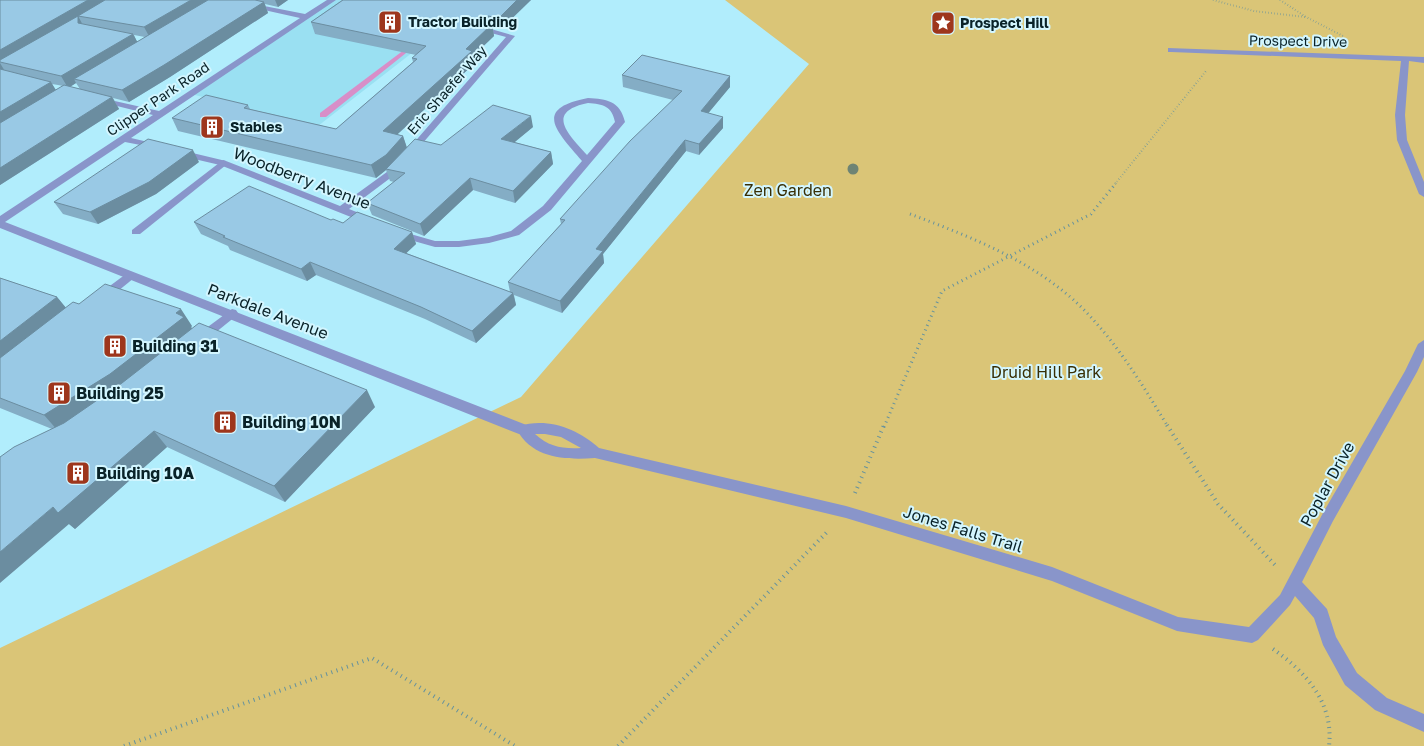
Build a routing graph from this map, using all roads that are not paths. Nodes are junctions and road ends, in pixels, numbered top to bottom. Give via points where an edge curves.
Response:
1 (332, 0) edge
2 (220, 2) edge
3 (307, 17) junction
4 (494, 31) edge
5 (1171, 50) dead end
6 (1406, 58) junction
7 (1424, 60) edge
8 (89, 96) edge
9 (161, 114) junction
10 (124, 139) junction
11 (586, 160) junction
12 (223, 163) junction
13 (1424, 194) edge
14 (342, 209) junction
15 (0, 222) edge
16 (136, 232) dead end
17 (130, 275) junction
18 (92, 306) edge
19 (232, 313) junction
20 (1424, 344) edge
21 (188, 348) edge
22 (524, 430) junction
23 (595, 453) junction
24 (1293, 583) junction
25 (1252, 635) joint
26 (1424, 722) edge

1 - 3 street, Clipper Park Road
2 - 3 street
3 - 9 street, Clipper Park Road
4 - 14 street, Eric Shaefer Way via 511,36 394,171
5 - 6 street, Prospect Drive
6 - 7 street, Prospect Drive
6 - 13 street via 1400,115 1402,140
8 - 9 street
9 - 10 street, Clipper Park Road
10 - 12 street, Woodberry Avenue
10 - 15 street, Clipper Park Road
11 - 11 street, Woodberry Avenue via 620,122 621,114 607,102 583,101 563,109 558,116 562,130
11 - 14 street, Woodberry Avenue via 547,208 515,233 489,240 435,244 408,237
12 - 14 street, Woodberry Avenue
12 - 16 street
15 - 17 street, Parkdale Avenue
17 - 18 street
17 - 19 street, Parkdale Avenue
19 - 21 street
19 - 22 street, Parkdale Avenue
20 - 24 street, Poplar Drive
22 - 23 street, Jones Falls Trail via 545,427 561,432 582,440
22 - 23 street via 532,442 552,451 570,455
23 - 25 street, Jones Falls Trail via 846,512 1052,574 1177,624
24 - 25 street, Poplar Drive via 1285,600
24 - 26 street via 1321,614 1329,640 1351,679 1381,704

